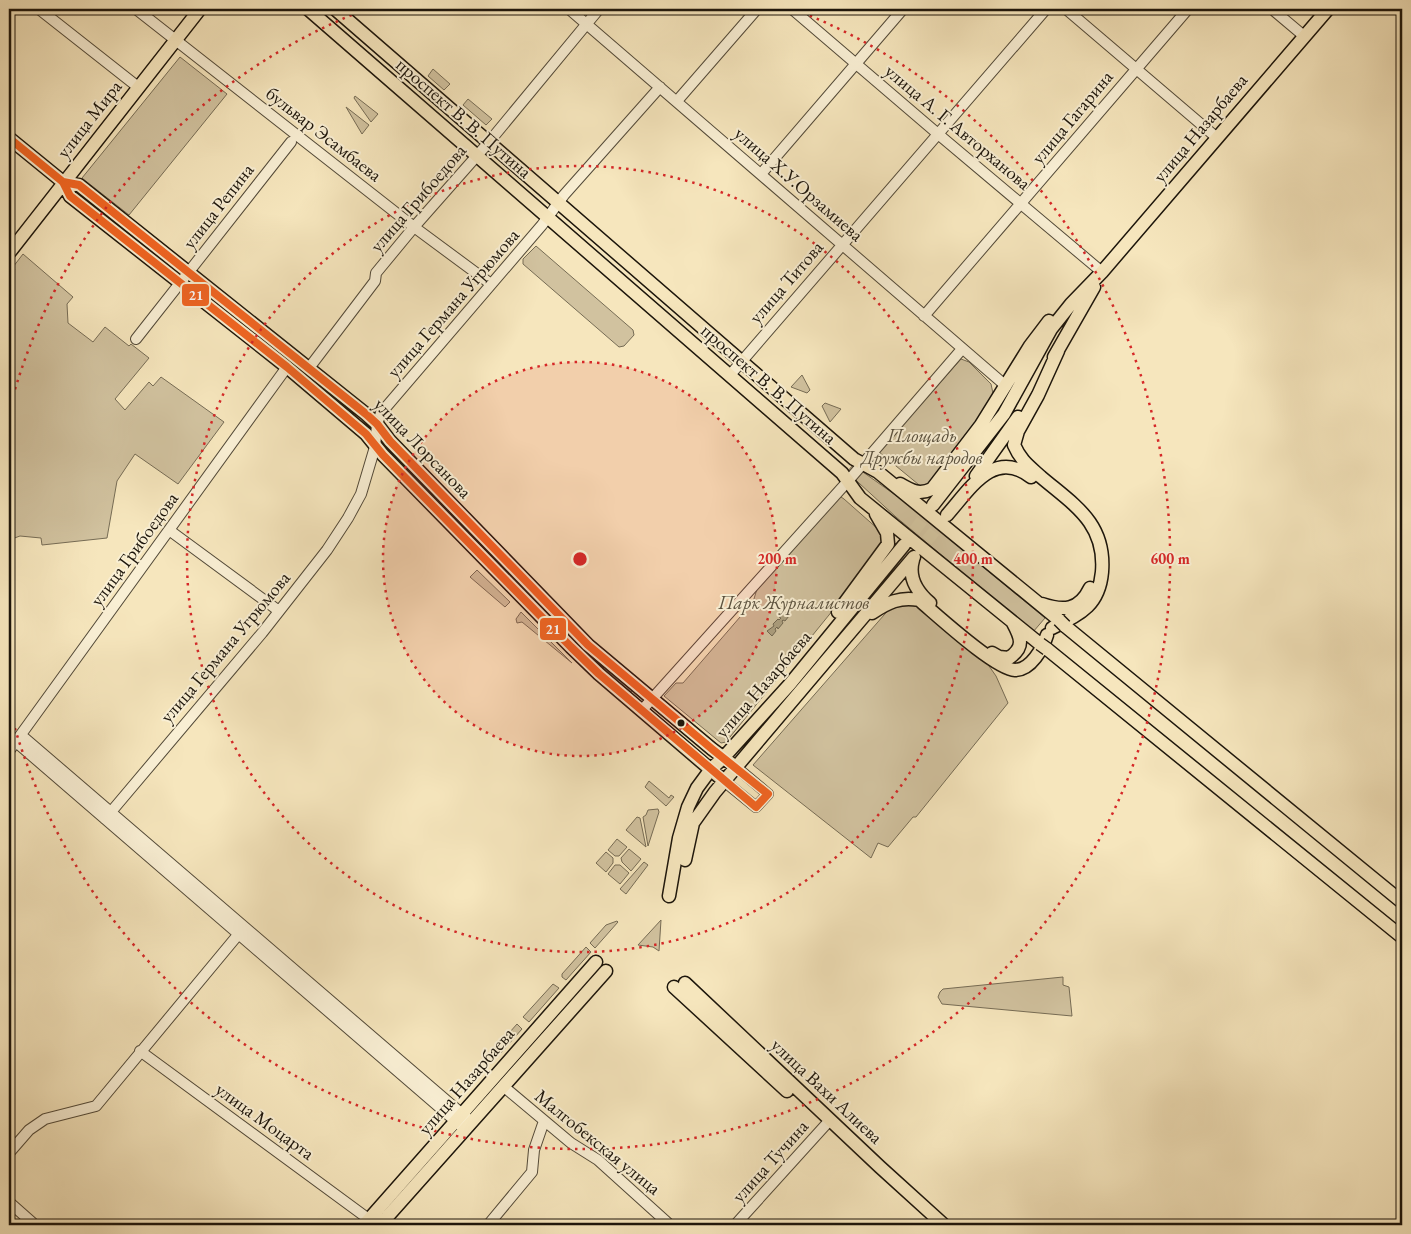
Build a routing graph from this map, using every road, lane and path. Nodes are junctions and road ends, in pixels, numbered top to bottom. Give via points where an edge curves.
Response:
1 (39, 9) edge
2 (136, 9) edge
3 (200, 9) edge
4 (308, 9) edge
5 (335, 9) edge
6 (569, 9) edge
7 (599, 9) edge
8 (757, 9) edge
9 (792, 9) edge
10 (903, 9) edge
11 (1046, 9) edge
12 (1066, 9) edge
13 (1188, 9) edge
14 (1272, 9) edge
15 (1328, 9) edge
16 (586, 23) junction
17 (1304, 36) junction
18 (176, 40) junction
19 (856, 63) junction
20 (1135, 70) junction
21 (138, 87) junction
22 (660, 87) junction
23 (677, 101) junction
24 (938, 134) junction
25 (1216, 137) junction
26 (9, 138) edge
27 (291, 142) dead end
28 (488, 142) junction
29 (477, 155) junction
30 (761, 174) junction
31 (63, 182) junction
32 (559, 204) junction
33 (1021, 204) junction
34 (548, 217) junction
35 (414, 227) junction
36 (842, 244) junction
37 (9, 253) edge
38 (188, 272) junction
39 (1102, 272) junction
40 (180, 283) junction
41 (491, 284) junction
42 (1082, 293) junction
43 (924, 316) junction
44 (136, 338) dead end
45 (962, 349) junction
46 (1058, 351) junction
47 (741, 362) junction
48 (286, 367) junction
49 (309, 368) junction
50 (730, 375) junction
51 (1006, 386) junction
52 (377, 424) junction
53 (375, 447) junction
54 (862, 464) junction
55 (878, 472) junction
56 (848, 481) junction
57 (933, 505) tunnel mouth
58 (870, 506) junction
59 (169, 530) junction
60 (904, 545) tunnel mouth
61 (1036, 602) junction
62 (279, 611) junction
63 (863, 618) junction
64 (1012, 620) junction
65 (1050, 632) junction
66 (781, 694) junction
67 (652, 699) junction
68 (642, 710) junction
69 (13, 746) edge
70 (724, 757) junction
71 (736, 767) junction
72 (711, 769) junction
73 (724, 780) junction
74 (107, 815) junction
75 (680, 860) junction
76 (669, 896) dead end
77 (1402, 902) edge
78 (242, 930) junction
79 (1402, 936) edge
80 (596, 962) dead end
81 (606, 970) dead end
82 (680, 985) dead end
83 (140, 1051) junction
84 (503, 1086) junction
85 (464, 1121) junction
86 (544, 1121) junction
87 (828, 1123) junction
88 (9, 1153) edge
89 (9, 1202) edge
90 (372, 1224) edge
91 (35, 1225) edge
92 (488, 1225) edge
93 (670, 1225) edge
94 (735, 1225) edge
95 (932, 1225) edge
96 (944, 1225) edge

1 - 21 street
2 - 18 street, бульвар Эсамбаева
3 - 18 main road, улица Мира
4 - 29 main road, проспект В. В. Путина
5 - 28 main road, проспект В. В. Путина
6 - 16 street, улица Х.У.Орзамиева
7 - 16 street, улица Грибоедова
8 - 23 street
9 - 19 street, улица А. Г. Авторханова
10 - 19 street
11 - 24 street, улица Титова
12 - 20 street
13 - 20 street, улица Гагарина
14 - 17 street
15 - 17 main road, улица Назарбаева
16 - 22 street, улица Х.У.Орзамиева
16 - 28 street, улица Грибоедова
17 - 25 main road, улица Назарбаева
18 - 21 main road, улица Мира
18 - 35 street, бульвар Эсамбаева
19 - 24 street, улица А. Г. Авторханова
19 - 30 street
20 - 25 street
20 - 33 street, улица Гагарина
21 - 31 main road, улица Мира
22 - 23 street, улица Х.У.Орзамиева
22 - 32 street, улица Германа Угрюмова
23 - 30 street, улица Х.У.Орзамиева
24 - 33 street, улица А. Г. Авторханова
24 - 36 street, улица Титова
25 - 39 main road, улица Назарбаева
26 - 31 main road, улица Лорсанова
27 - 38 street, улица Репина
28 - 29 street, улица Грибоедова
28 - 32 main road, проспект В. В. Путина
29 - 34 main road, проспект В. В. Путина
29 - 35 street, улица Грибоедова
30 - 36 street, улица Х.У.Орзамиева
31 - 37 main road, улица Мира
31 - 38 main road, улица Лорсанова via 79,185
31 - 40 main road, улица Лорсанова via 70,196
32 - 34 street, улица Германа Угрюмова
32 - 47 main road, проспект В. В. Путина
33 - 39 street, улица А. Г. Авторханова
33 - 43 street, улица Гагарина
34 - 41 street, улица Германа Угрюмова
34 - 50 main road, проспект В. В. Путина
35 - 41 street, бульвар Эсамбаева
35 - 49 street, улица Грибоедова via 376,273 375,281
36 - 43 street, улица Х.У.Орзамиева
36 - 47 street, улица Титова
38 - 40 street, улица Репина
38 - 49 main road, улица Лорсанова
39 - 42 main road, улица Назарбаева
39 - 46 main road, улица Назарбаева
40 - 44 street, улица Репина
40 - 48 main road, улица Лорсанова
41 - 52 street, улица Германа Угрюмова via 381,413
42 - 51 main road via 1046,324
42 - 57 main road, улица Назарбаева via 1051,329 1004,414
43 - 45 street, улица Х.У.Орзамиева
45 - 51 street, улица Х.У.Орзамиева
45 - 54 street
46 - 61 main road, улица Назарбаева via 998,447 947,515 982,476 1007,466 1023,471 1079,517 1094,550 1096,564 1090,590 1084,600 1072,607 1057,609
46 - 65 main road via 1018,430 1014,446 1021,460 1088,518 1098,537 1102,565 1100,586 1090,605
47 - 50 street, улица Титова
47 - 54 main road, проспект В. В. Путина
48 - 53 main road, улица Лорсанова via 366,434
48 - 59 street, улица Грибоедова
49 - 52 main road, улица Лорсанова
50 - 56 main road, проспект В. В. Путина
51 - 55 main road via 982,425 932,489 917,492
52 - 53 street, улица Германа Угрюмова
52 - 67 main road, улица Лорсанова via 581,638
53 - 62 street, улица Германа Угрюмова via 361,494 348,518
53 - 68 main road, улица Лорсанова via 571,647
54 - 55 main road, проспект В. В. Путина
54 - 56 street
55 - 61 main road, проспект В. В. Путина
56 - 58 main road, проспект В. В. Путина
56 - 67 street
58 - 64 main road, проспект В. В. Путина
58 - 66 main road via 887,533 888,544 788,678
59 - 62 street
59 - 69 street, улица Грибоедова
60 - 66 main road, улица Назарбаева
61 - 65 main road, проспект В. В. Путина
62 - 74 street, улица Германа Угрюмова
63 - 64 main road, улица Назарбаева via 914,557 911,576 919,592 999,657 1009,658 1017,653 1020,645 1020,636
63 - 65 main road via 900,598 919,600 995,662 1016,670 1026,666 1043,648
63 - 71 main road, улица Назарбаева
64 - 65 main road, проспект В. В. Путина
65 - 77 main road
65 - 79 main road
66 - 70 main road, улица Назарбаева
67 - 68 street
67 - 70 main road, улица Лорсанова
68 - 72 main road, улица Лорсанова
69 - 74 street
70 - 71 main road, улица Лорсанова
70 - 72 main road, улица Назарбаева
71 - 73 main road, улица Назарбаева
71 - 73 street via 768,794 756,807
72 - 73 main road, улица Лорсанова
72 - 75 main road, улица Назарбаева via 688,807
73 - 75 main road, улица Назарбаева via 694,823
74 - 78 street
75 - 76 main road
78 - 83 street
78 - 85 street
80 - 85 main road, улица Назарбаева
81 - 84 main road, улица Назарбаева
82 - 87 main road, улица Вахи Алиева
83 - 88 street via 96,1106 45,1119 29,1130
83 - 90 street, улица Моцарта
84 - 85 main road, улица Назарбаева
84 - 86 street, Малгобекская улица
85 - 90 main road, улица Назарбаева
86 - 92 street via 534,1150 532,1172
86 - 93 street, Малгобекская улица via 598,1160
87 - 94 street, улица Тучина
87 - 95 main road, улица Вахи Алиева
87 - 96 main road, улица Вахи Алиева
89 - 91 street

